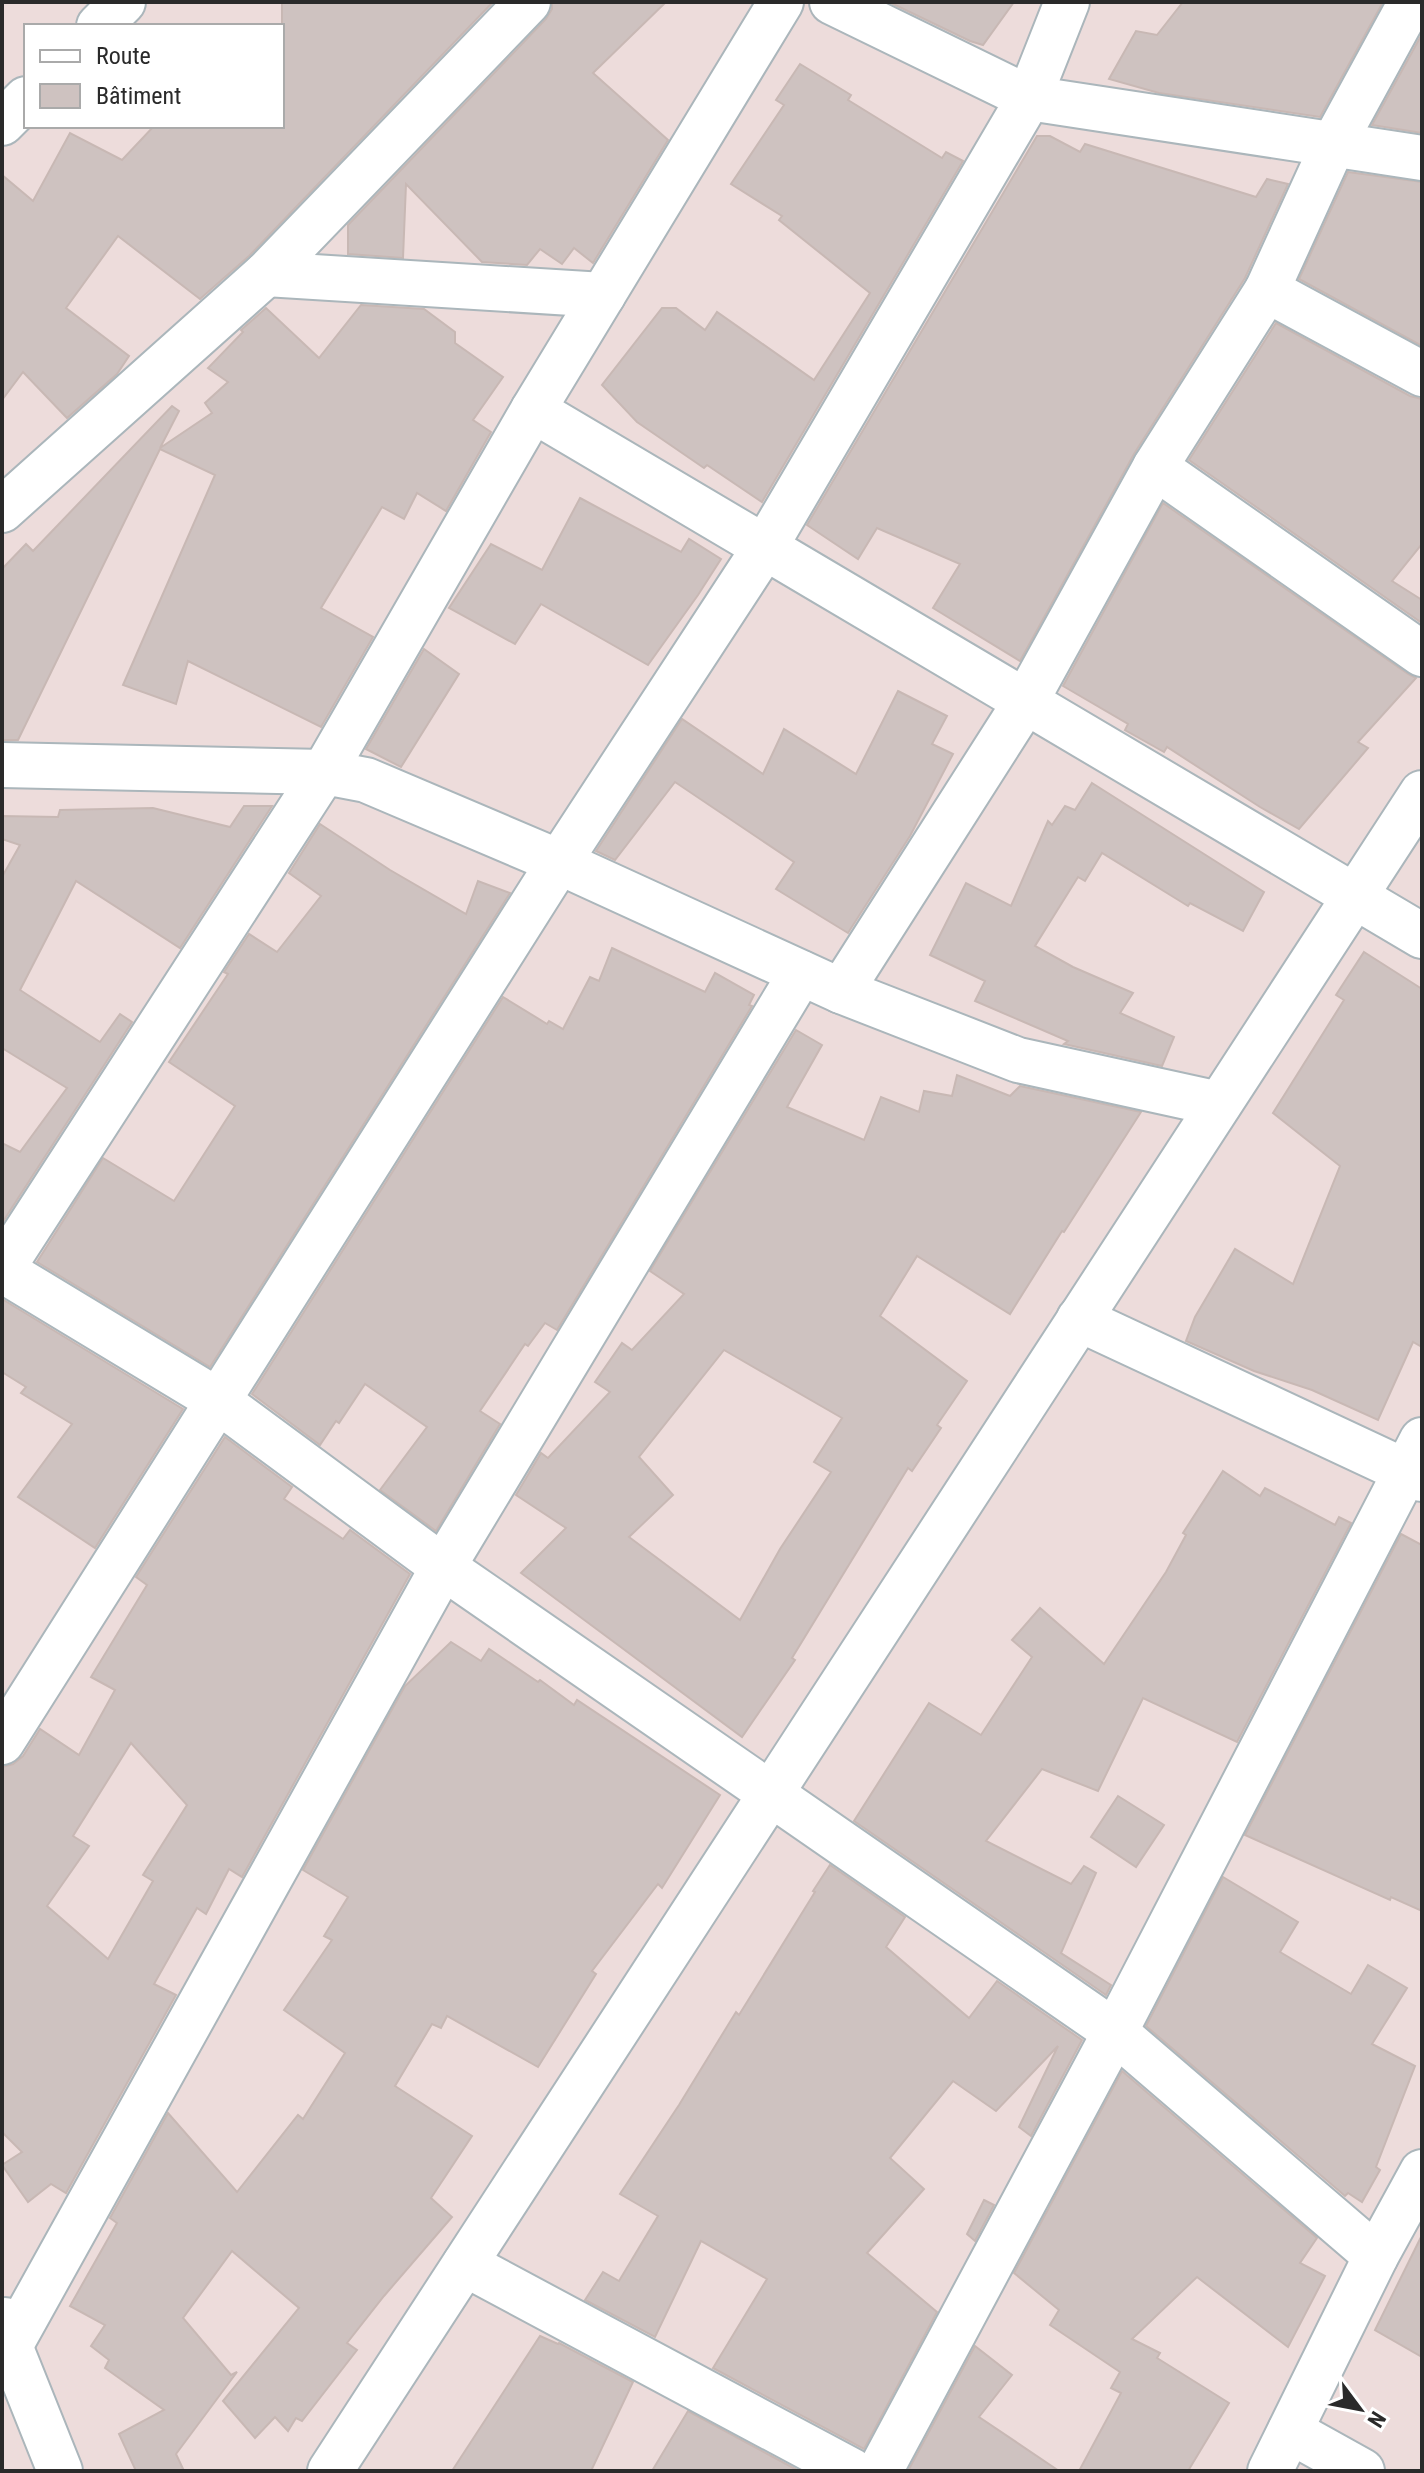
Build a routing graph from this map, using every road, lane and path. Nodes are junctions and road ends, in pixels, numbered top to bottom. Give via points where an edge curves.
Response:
1 (123, 2) edge
2 (528, 2) edge
3 (781, 2) edge
4 (832, 2) edge
5 (1067, 2) edge
6 (1411, 2) edge
7 (101, 24) edge
8 (1029, 98) junction
9 (24, 101) edge
10 (2, 123) edge
11 (1334, 143) junction
12 (1422, 158) edge
13 (266, 274) junction
14 (1267, 290) junction
15 (603, 295) junction
16 (1422, 374) edge
17 (533, 410) junction
18 (1155, 467) junction
19 (2, 510) edge
20 (765, 547) junction
21 (1422, 654) edge
22 (1026, 701) junction
23 (2, 765) edge
24 (324, 772) junction
25 (1422, 793) edge
26 (559, 862) junction
27 (1355, 896) junction
28 (1422, 936) edge
29 (801, 973) junction
30 (841, 991) junction
31 (1219, 1104) junction
32 (2, 1270) edge
33 (1079, 1319) junction
34 (217, 1400) junction
35 (1416, 1464) edge
36 (443, 1567) junction
37 (2, 1742) edge
38 (770, 1794) junction
39 (1115, 2032) junction
40 (1422, 2172) edge
41 (1376, 2256) junction
42 (465, 2264) junction
43 (4, 2338) edge
44 (1290, 2431) junction
45 (60, 2471) edge
46 (330, 2471) edge
47 (852, 2471) edge
48 (880, 2471) edge
49 (1270, 2471) edge
50 (1362, 2471) edge

1 - 7 street
2 - 13 street
3 - 15 street
4 - 8 street
5 - 8 street
6 - 11 street
8 - 11 street
8 - 20 street
9 - 10 street
11 - 12 street
11 - 14 street
13 - 15 street
13 - 19 street
14 - 16 street
14 - 18 street
15 - 17 street
17 - 20 street
17 - 24 street
18 - 21 street
18 - 22 street
20 - 22 street
20 - 26 street
22 - 27 street
22 - 30 street
23 - 24 street
24 - 26 street via 366,780
24 - 32 street
25 - 27 street
26 - 29 street
26 - 34 street
27 - 28 street
27 - 31 street
29 - 30 street
29 - 36 street
30 - 31 street via 1018,1060
31 - 33 street
32 - 34 street
33 - 35 street
33 - 38 street
34 - 36 street
34 - 37 street
35 - 39 street
36 - 38 street
36 - 43 street
38 - 39 street
38 - 42 street
39 - 41 street
39 - 48 street
40 - 41 street
41 - 44 street
42 - 46 street
42 - 47 street
43 - 45 street
44 - 49 street
44 - 50 street

